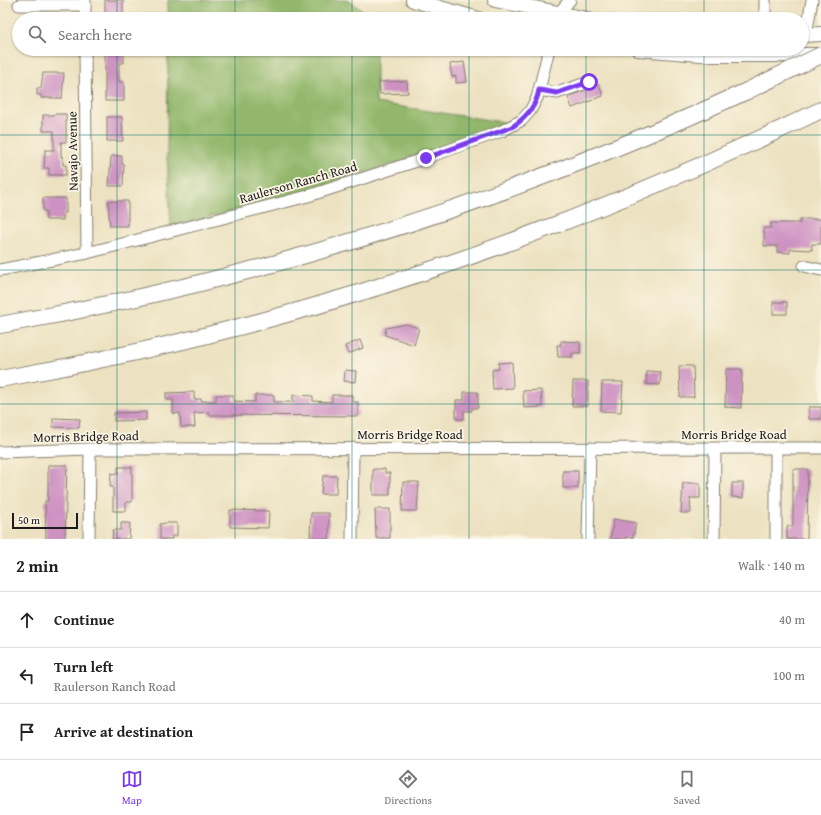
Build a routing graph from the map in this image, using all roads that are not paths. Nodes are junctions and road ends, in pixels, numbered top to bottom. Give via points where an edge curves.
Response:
1 (413, 0) edge
2 (495, 0) edge
3 (570, 0) edge
4 (765, 0) edge
5 (812, 0) edge
6 (85, 2) edge
7 (19, 5) dead end
8 (454, 12) edge
9 (539, 12) edge
10 (561, 12) edge
11 (765, 12) edge
12 (809, 13) edge
13 (821, 34) edge
14 (809, 35) edge
15 (809, 55) edge
16 (821, 55) edge
17 (85, 56) edge
18 (547, 56) edge
19 (589, 82) dead end
20 (539, 90) junction
21 (821, 110) edge
22 (87, 252) junction
23 (804, 266) dead end
24 (0, 270) edge
25 (821, 270) edge
26 (0, 325) edge
27 (0, 379) edge
28 (353, 448) junction
29 (590, 448) junction
30 (715, 448) junction
31 (776, 448) junction
32 (821, 448) edge
33 (90, 449) junction
34 (0, 452) edge
35 (89, 539) edge
36 (352, 539) edge
37 (588, 539) edge
38 (714, 539) edge
39 (776, 539) edge

1 - 8 main road
2 - 9 main road
3 - 10 street
4 - 11 street
5 - 12 street
6 - 7 street
13 - 14 main road
15 - 16 main road
16 - 26 highway, bridge via 747,91 589,159 502,193 267,267 187,287
17 - 22 street, Navajo Avenue
18 - 20 street, Raulerson Ranch Road
19 - 20 street via 557,93
20 - 22 street, Raulerson Ranch Road via 534,104 522,120 502,132 308,196
21 - 27 highway via 619,201 438,268 261,321 198,337
22 - 24 street, Raulerson Ranch Road
23 - 25 street
28 - 29 street, Morris Bridge Road
28 - 33 street, Morris Bridge Road
28 - 36 street
29 - 30 street, Morris Bridge Road
29 - 37 street
30 - 31 street, Morris Bridge Road
30 - 38 street
31 - 32 street, Morris Bridge Road
31 - 39 street
33 - 34 street, Morris Bridge Road
33 - 35 street

